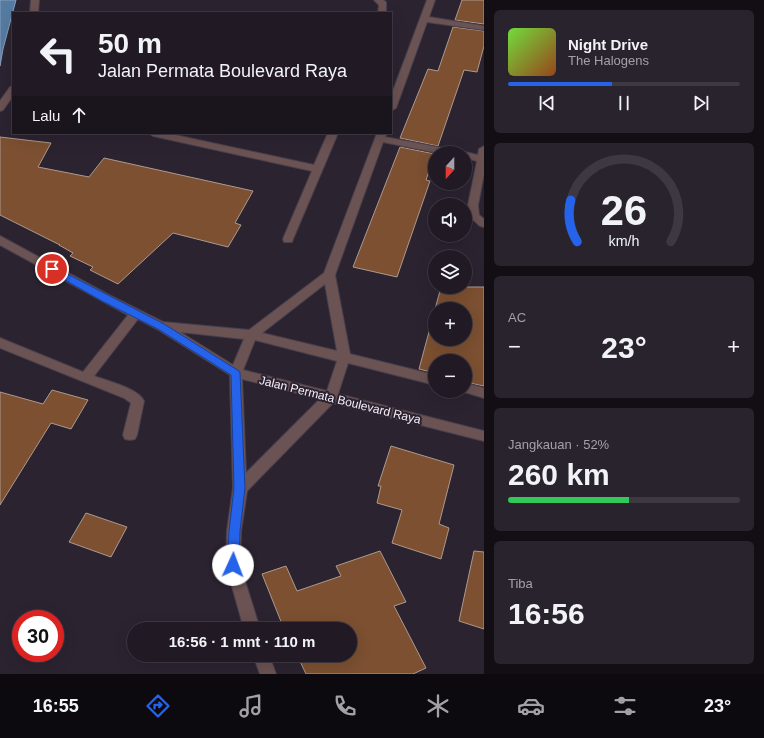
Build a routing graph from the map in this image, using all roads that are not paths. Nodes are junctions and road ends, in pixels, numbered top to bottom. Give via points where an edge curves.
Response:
1 (35, 0) edge
2 (378, 0) edge
3 (431, 0) edge
4 (34, 12) edge
5 (382, 12) edge
6 (424, 19) junction
7 (484, 28) edge
8 (392, 79) edge
9 (401, 81) junction
10 (12, 90) edge
11 (392, 105) edge
12 (0, 108) edge
13 (158, 134) edge
14 (333, 134) edge
15 (381, 136) edge
16 (428, 147) edge
17 (483, 154) edge
18 (472, 155) edge
19 (317, 169) junction
20 (484, 224) edge
21 (288, 238) dead end
22 (0, 240) edge
23 (329, 275) junction
24 (136, 313) junction
25 (161, 326) junction
26 (251, 335) junction
27 (0, 343) edge
28 (344, 357) junction
29 (236, 373) junction
30 (85, 378) junction
31 (428, 378) edge
32 (472, 390) edge
33 (484, 393) edge
34 (331, 397) junction
35 (130, 435) dead end
36 (484, 436) edge
37 (240, 488) junction
38 (250, 622) edge
39 (264, 662) edge
40 (268, 674) edge

1 - 4 street
2 - 5 street via 383,4
3 - 6 street
6 - 7 street
6 - 9 street
8 - 9 street
9 - 11 street
10 - 12 street
13 - 19 street
14 - 19 street
15 - 16 street
15 - 23 street
17 - 18 street
17 - 20 street via 473,205 474,216
19 - 21 street
22 - 24 street, Jalan Permata Boulevard Raya
23 - 26 street
23 - 28 street
24 - 25 street, Jalan Permata Boulevard Raya
24 - 30 street
25 - 26 street, Jalan Permata Boulevard Raya
25 - 29 street, Jalan Permata Boulevard Raya
26 - 28 street, Jalan Permata Boulevard Raya
26 - 29 street
27 - 30 street
28 - 31 street, Jalan Permata Boulevard Raya
28 - 34 street
29 - 34 street, Jalan Permata Boulevard Raya
29 - 37 street
30 - 35 street via 128,394 138,401
32 - 33 street
34 - 36 street, Jalan Permata Boulevard Raya
34 - 37 street
37 - 38 street via 234,531 233,565
39 - 40 street

